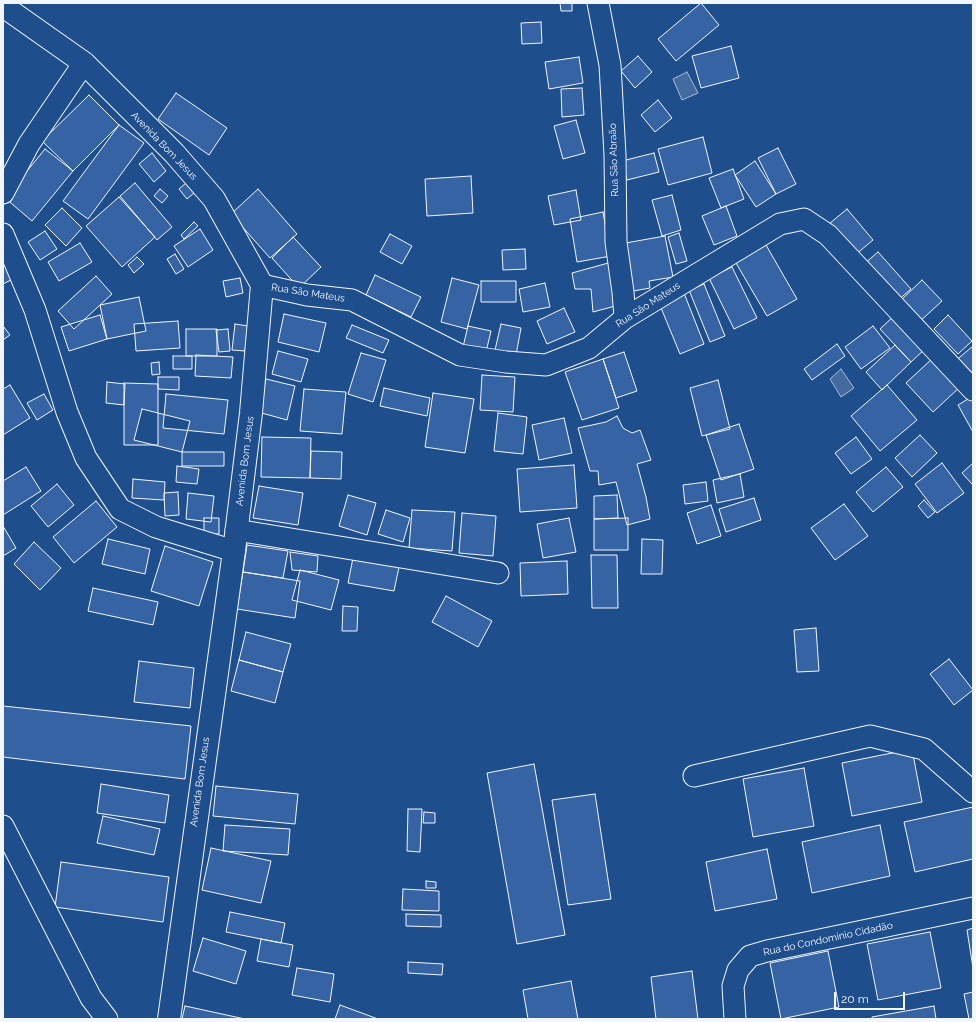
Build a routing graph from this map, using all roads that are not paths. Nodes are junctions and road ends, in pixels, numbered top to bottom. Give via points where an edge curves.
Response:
1 (598, 3) edge
2 (3, 6) edge
3 (84, 63) junction
4 (3, 193) edge
5 (3, 234) edge
6 (262, 285) junction
7 (625, 318) junction
8 (973, 390) edge
9 (235, 540) junction
10 (498, 573) dead end
11 (694, 776) dead end
12 (973, 792) edge
13 (3, 826) edge
14 (973, 908) edge
15 (107, 1019) edge
16 (168, 1019) edge
17 (735, 1019) edge

1 - 7 street, Rua São Abraão via 610,65 616,242
2 - 3 street, Avenida Bom Jesus
3 - 4 street via 29,144
3 - 6 street, Avenida Bom Jesus via 174,153 214,199
5 - 9 street via 35,310 69,419 86,458 120,509 156,527
6 - 7 street, Rua São Mateus via 307,295 352,300 460,355 506,362 546,365 589,348
6 - 9 street, Avenida Bom Jesus via 251,412
7 - 8 street, Rua São Mateus via 780,224 804,219 828,235
9 - 10 street
9 - 16 street, Avenida Bom Jesus
11 - 12 street via 870,736 924,749
13 - 15 street via 91,998
14 - 17 street, Rua do Condominio Cidadão via 750,956 738,970 733,986

